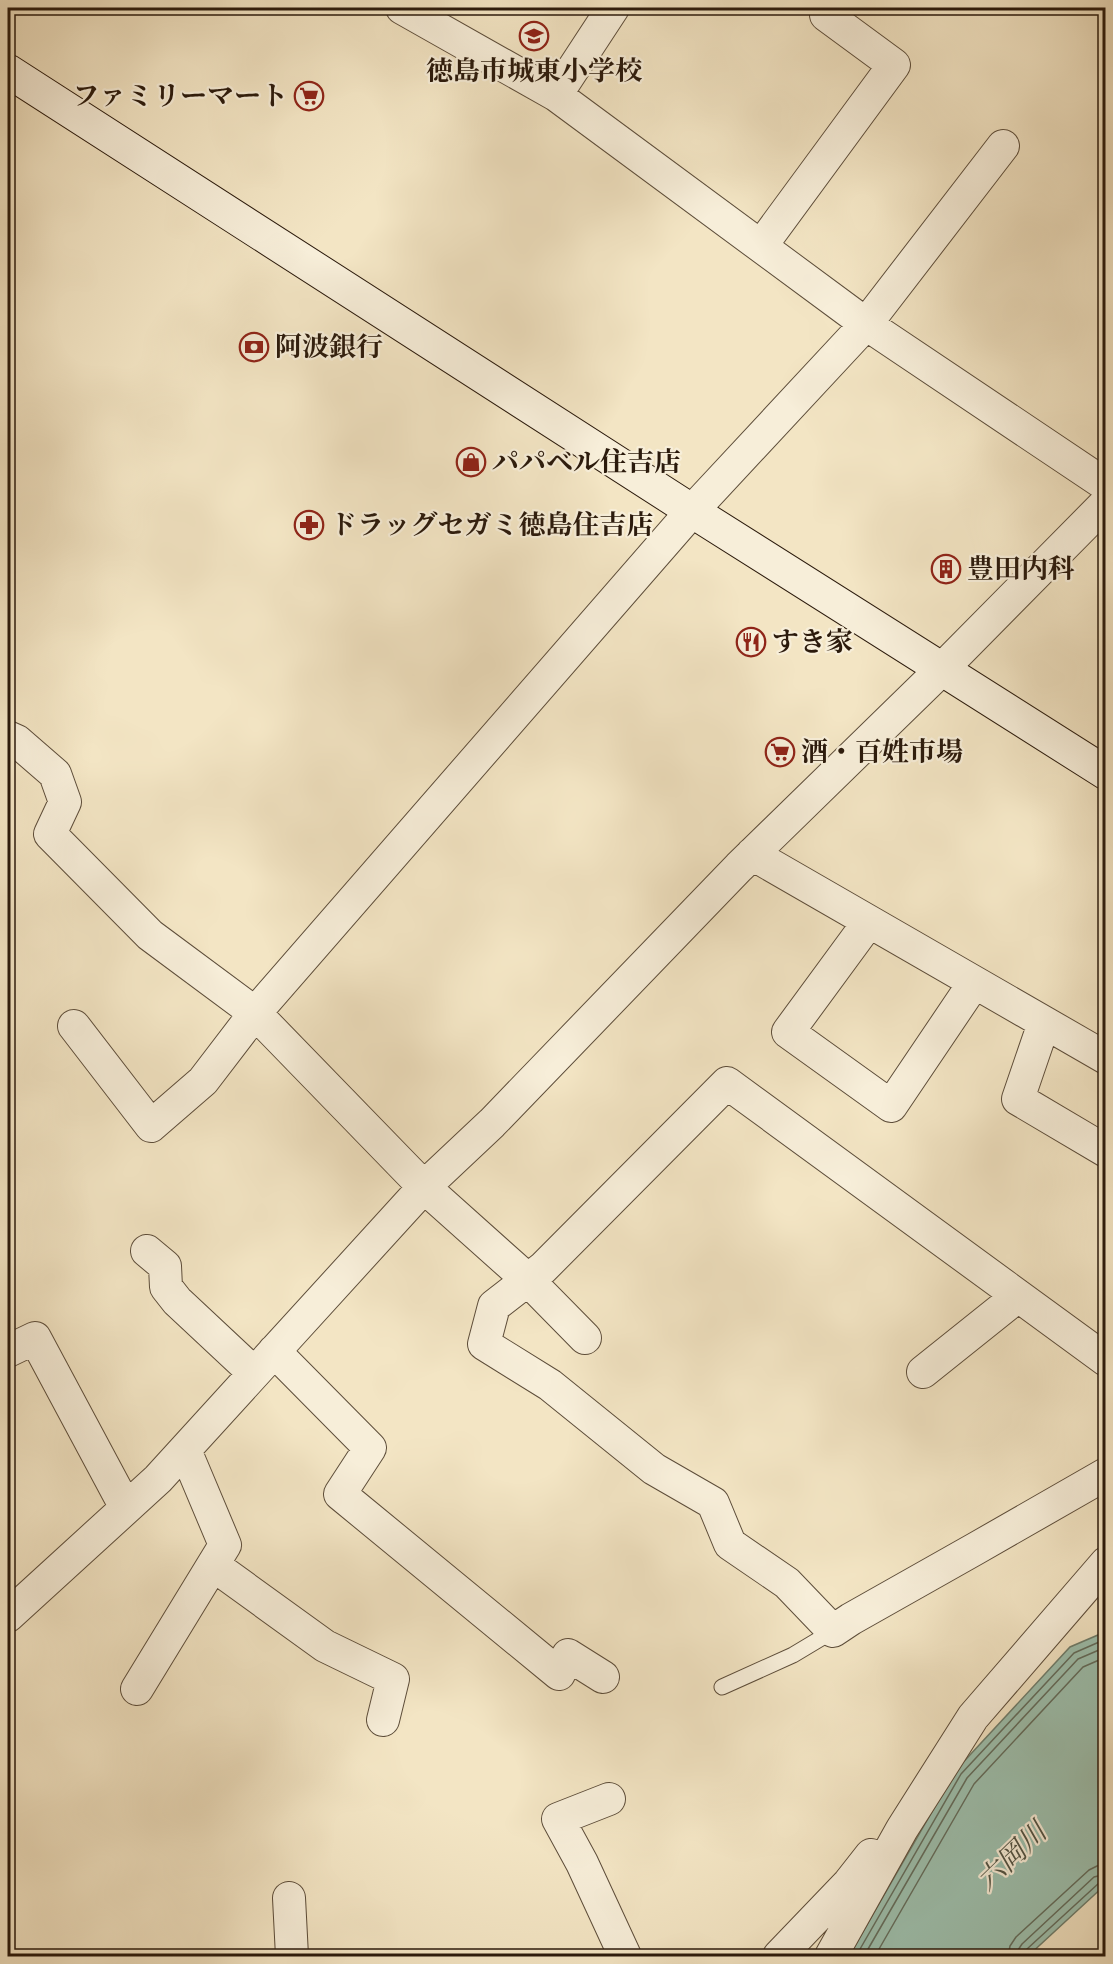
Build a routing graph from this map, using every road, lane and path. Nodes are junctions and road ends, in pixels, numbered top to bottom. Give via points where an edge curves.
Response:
1 (402, 8) edge
2 (613, 8) edge
3 (826, 15) dead end
4 (8, 71) edge
5 (556, 95) junction
6 (1003, 146) dead end
7 (761, 246) junction
8 (866, 324) junction
9 (1106, 486) edge
10 (1106, 503) edge
11 (692, 511) junction
12 (941, 670) junction
13 (8, 737) edge
14 (1106, 773) edge
15 (752, 854) junction
16 (868, 922) junction
17 (974, 983) junction
18 (255, 1013) junction
19 (1044, 1023) junction
20 (74, 1026) dead end
21 (1106, 1058) edge
22 (1106, 1151) edge
23 (424, 1187) junction
24 (147, 1251) dead end
25 (528, 1280) junction
26 (1018, 1296) junction
27 (585, 1338) dead end
28 (8, 1351) edge
29 (1106, 1360) edge
30 (264, 1362) junction
31 (923, 1372) dead end
32 (185, 1450) junction
33 (1106, 1474) edge
34 (126, 1508) junction
35 (1106, 1563) edge
36 (213, 1565) junction
37 (8, 1614) edge
38 (833, 1631) junction
39 (603, 1677) dead end
40 (722, 1687) dead end
41 (137, 1689) dead end
42 (383, 1720) dead end
43 (609, 1799) dead end
44 (890, 1851) junction
45 (289, 1898) dead end
46 (292, 1956) edge
47 (625, 1956) edge
48 (779, 1956) edge
49 (831, 1956) edge

1 - 5 street
2 - 5 street
3 - 7 street via 894,65
4 - 11 street
5 - 7 street
6 - 8 street
7 - 8 street
8 - 9 street
8 - 11 street
10 - 12 street
11 - 12 street
11 - 18 street
12 - 14 street
12 - 15 street
13 - 18 street via 55,774 64,802 50,834 150,935
15 - 16 street
15 - 23 street via 492,1123
16 - 17 street
16 - 17 street via 788,1032 891,1106
17 - 19 street
18 - 20 street via 203,1081 151,1126
18 - 23 street
19 - 21 street
19 - 22 street via 1018,1099
23 - 25 street
23 - 30 street
24 - 30 street via 165,1266 166,1287 177,1301
25 - 26 street via 727,1083
25 - 27 street
25 - 38 street via 494,1306 484,1344 550,1385 654,1469 713,1503 730,1544 787,1582
26 - 29 street
26 - 31 street
28 - 34 street via 35,1338
30 - 32 street
30 - 39 street via 370,1448 340,1494 559,1674 568,1655
32 - 34 street
32 - 36 street via 225,1545
33 - 38 street
34 - 37 street
35 - 44 street via 973,1718
36 - 41 street
36 - 42 street via 325,1646 393,1679
38 - 40 lane via 793,1655
43 - 47 street via 558,1819
44 - 48 street via 871,1854 849,1883
44 - 49 street
45 - 46 street

